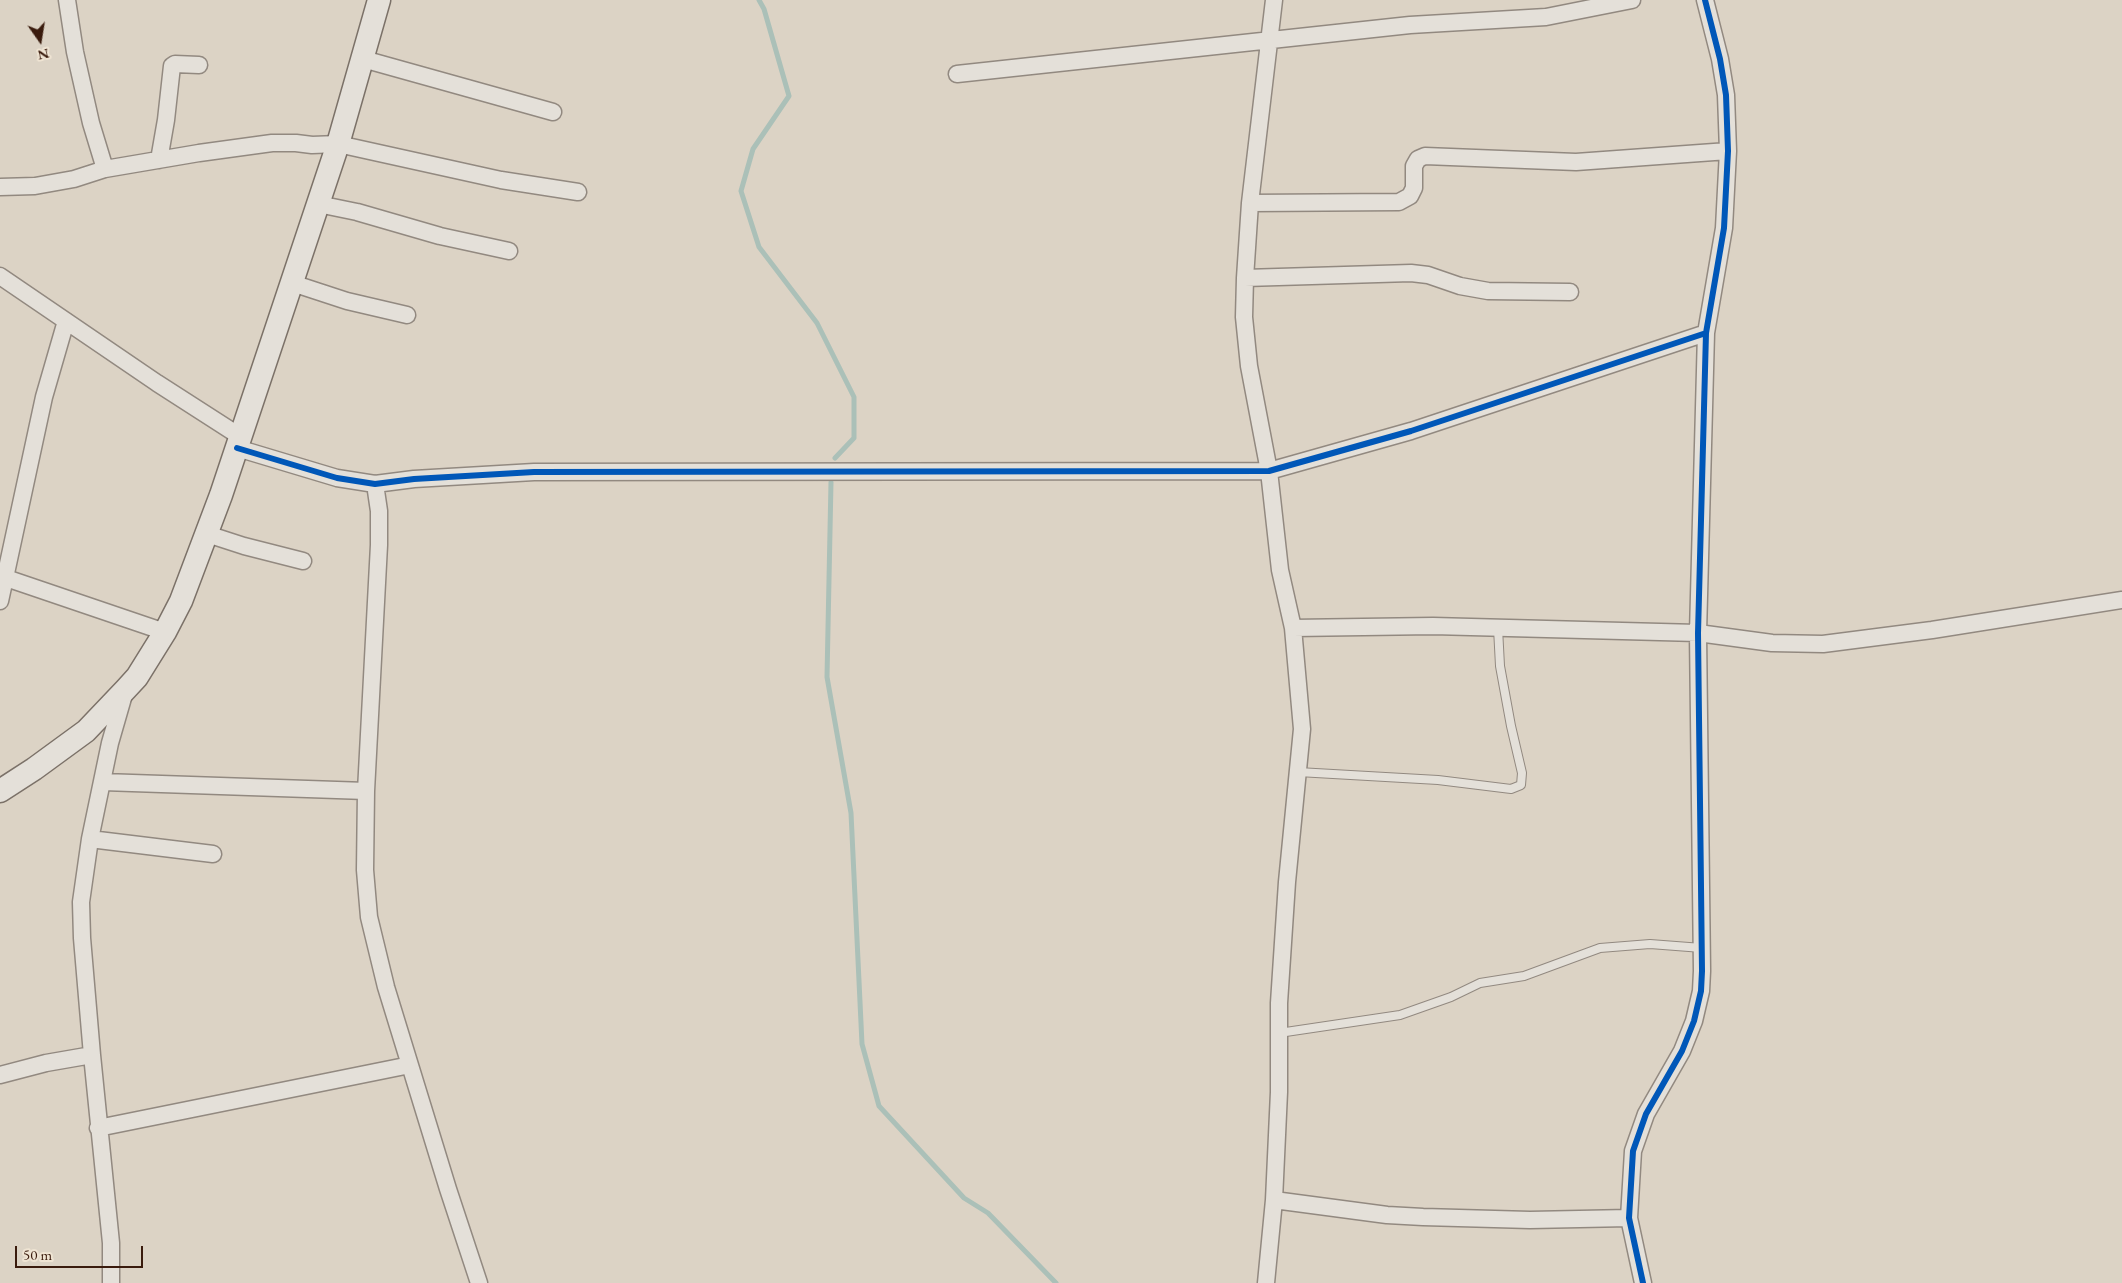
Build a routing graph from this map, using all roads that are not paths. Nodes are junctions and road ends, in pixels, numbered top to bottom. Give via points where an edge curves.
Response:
1 (67, 0) edge
2 (379, 0) edge
3 (1274, 0) edge
4 (1632, 0) edge
5 (1705, 0) edge
6 (1270, 40) junction
7 (363, 59) junction
8 (198, 65) dead end
9 (957, 74) dead end
10 (553, 112) dead end
11 (338, 144) junction
12 (1728, 150) junction
13 (159, 160) junction
14 (105, 169) junction
15 (0, 187) edge
16 (578, 192) dead end
17 (1250, 203) junction
18 (318, 204) junction
19 (509, 251) dead end
20 (0, 276) edge
21 (1244, 278) junction
22 (292, 283) junction
23 (1570, 292) dead end
24 (407, 315) dead end
25 (66, 321) junction
26 (1706, 332) junction
27 (239, 442) junction
28 (1269, 471) junction
29 (375, 484) junction
30 (206, 534) junction
31 (303, 561) dead end
32 (6, 578) junction
33 (0, 600) edge
34 (2122, 600) edge
35 (1292, 628) junction
36 (1498, 628) junction
37 (166, 632) junction
38 (1698, 634) junction
39 (126, 689) junction
40 (1298, 772) junction
41 (103, 782) junction
42 (0, 791) edge
43 (366, 791) junction
44 (90, 839) junction
45 (213, 854) dead end
46 (1702, 948) junction
47 (1279, 1033) junction
48 (92, 1055) junction
49 (410, 1064) junction
50 (0, 1075) edge
51 (98, 1128) junction
52 (1274, 1200) junction
53 (1629, 1218) junction
54 (111, 1283) edge
55 (479, 1283) edge
56 (1266, 1283) edge
57 (1643, 1283) edge

1 - 14 street via 75,52
2 - 7 main road
3 - 6 street
4 - 6 street via 1546,17 1410,25
5 - 12 street via 1726,95
6 - 9 street
6 - 17 street
7 - 10 street
7 - 11 main road
8 - 13 street via 172,66
11 - 13 street via 272,143
11 - 16 street via 501,180
11 - 18 main road
12 - 17 street via 1576,162 1425,156 1414,166 1414,188 1410,196 1399,202
12 - 26 street via 1724,228
13 - 14 street
14 - 15 street via 35,186
17 - 21 street
18 - 19 street
18 - 22 main road
20 - 25 street
21 - 23 street via 1411,273 1488,291
21 - 28 street via 1249,366
22 - 24 street via 346,301
22 - 27 main road
25 - 27 street
25 - 32 street via 44,397
26 - 28 street via 1411,430
26 - 38 street
27 - 29 street via 338,478
27 - 30 main road
28 - 29 street via 534,472
28 - 35 street via 1280,570
29 - 43 street via 379,546
30 - 31 street
30 - 37 main road
32 - 33 street
32 - 37 street
34 - 38 street via 1823,644 1772,643
35 - 36 street
35 - 40 street via 1302,712
36 - 38 street
36 - 40 lane via 1500,666 1522,773 1521,785 1497,789 1438,780
37 - 39 main road
38 - 46 street
39 - 41 street via 110,743
39 - 42 main road via 86,731
40 - 47 street via 1286,891
41 - 43 street
41 - 44 street
43 - 49 street via 365,870 369,917
44 - 45 street
44 - 48 street via 81,902
46 - 47 lane via 1650,944 1600,948 1524,976 1480,983 1452,997 1400,1015
46 - 53 street via 1701,991 1694,1021 1635,1142
47 - 52 street
48 - 50 street
48 - 51 street
49 - 51 street
49 - 55 street
51 - 54 street via 111,1243
52 - 53 street via 1433,1218
52 - 56 street
53 - 57 street

